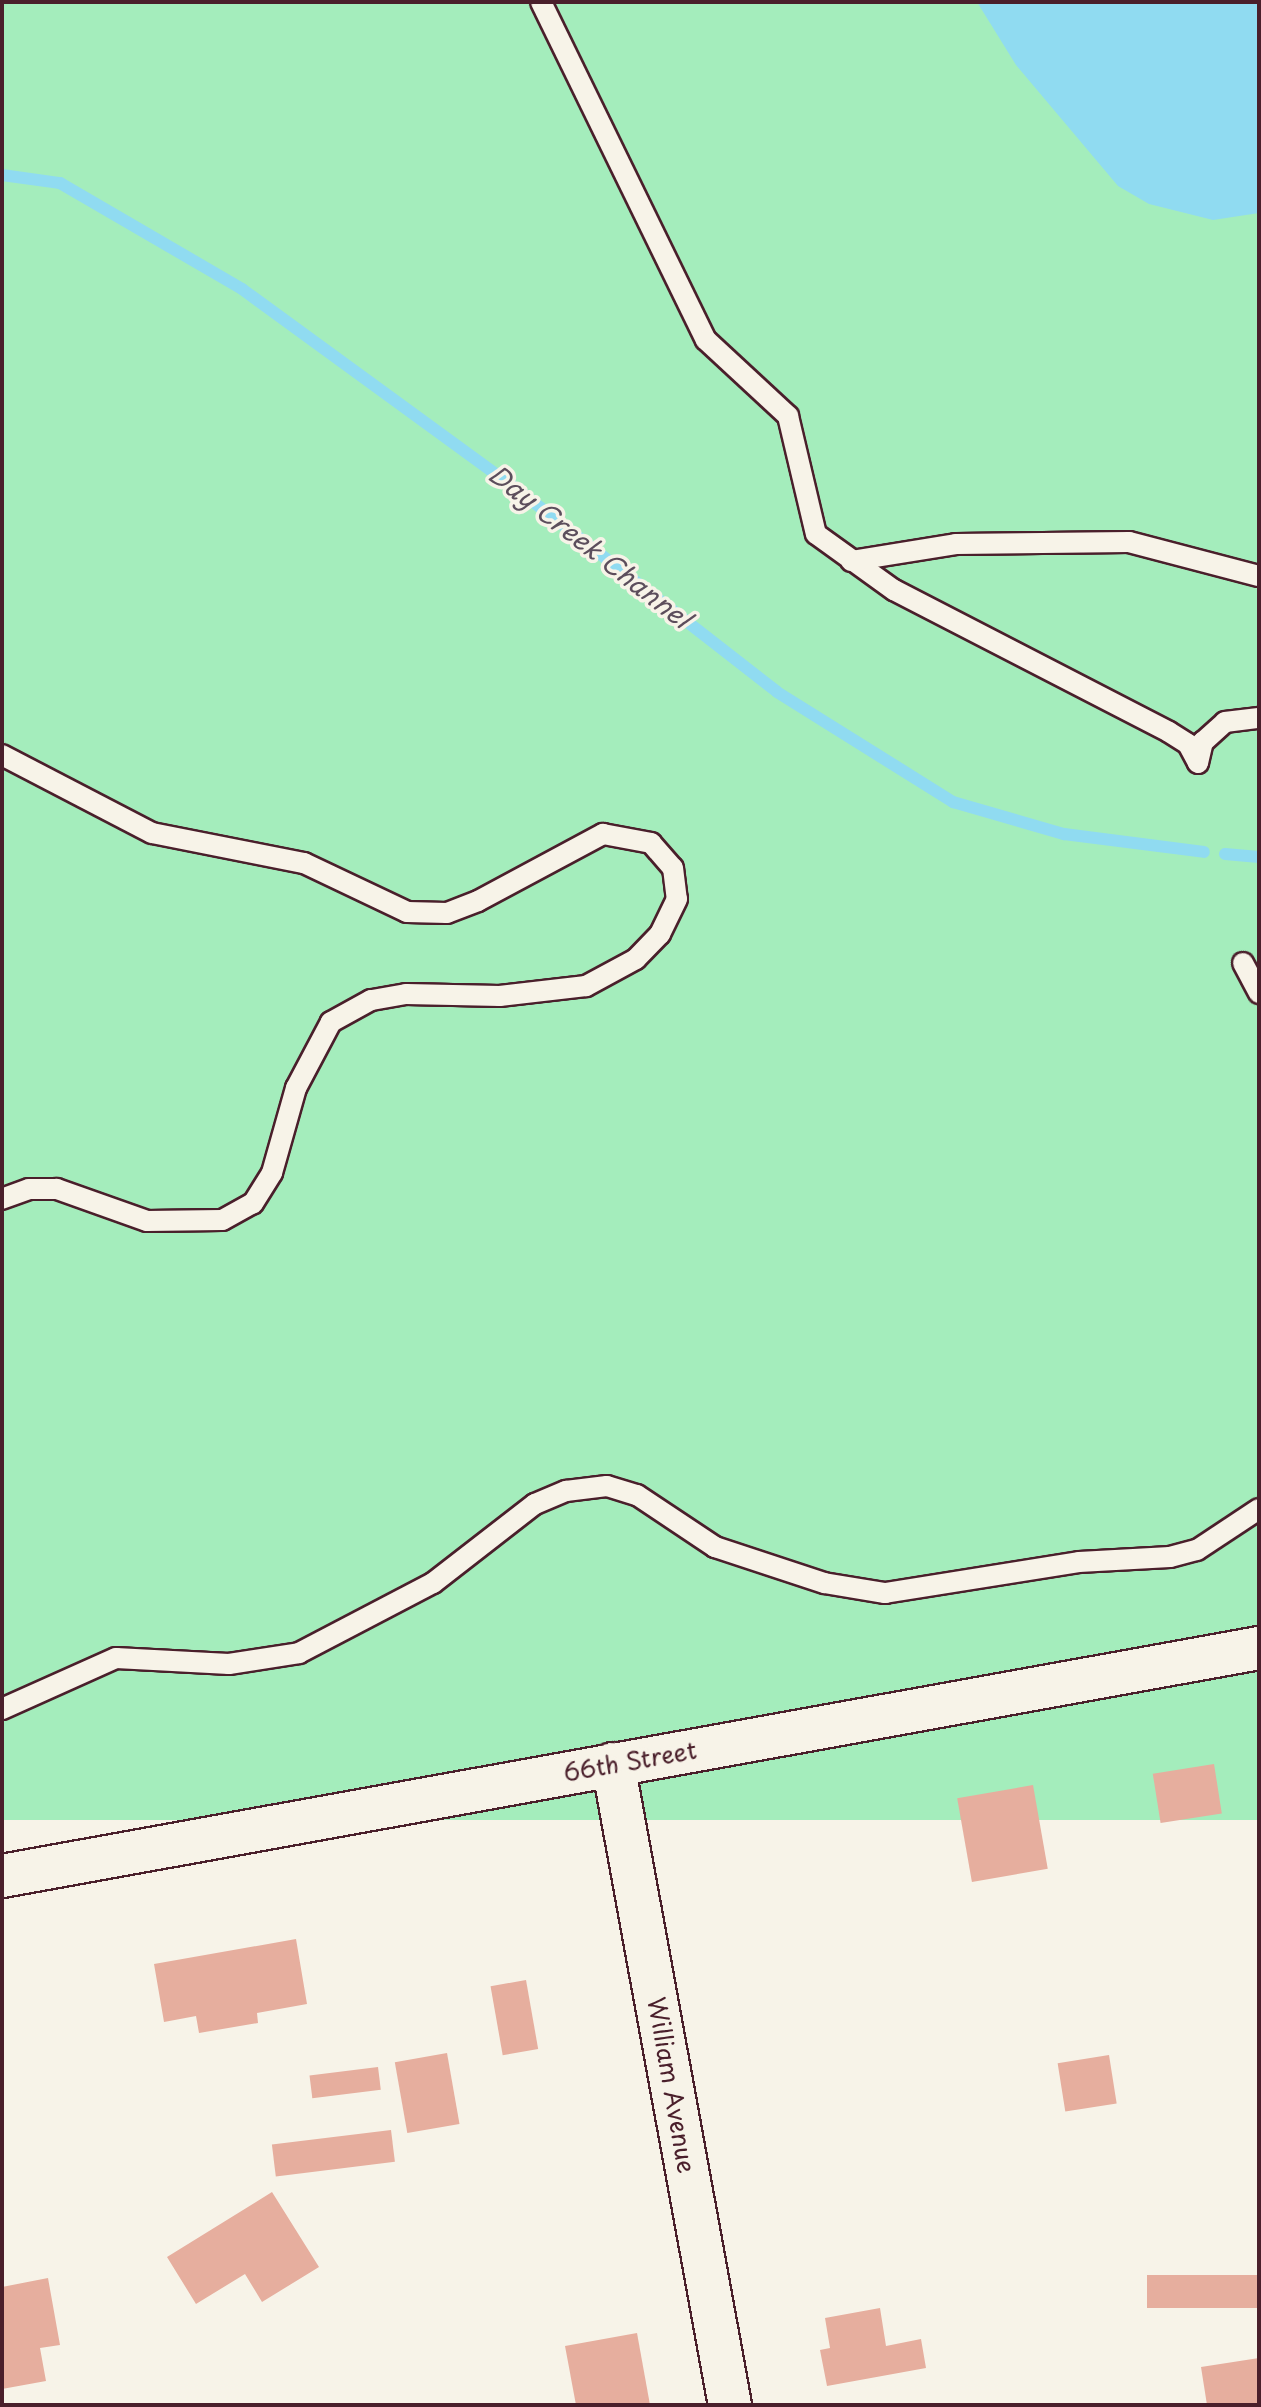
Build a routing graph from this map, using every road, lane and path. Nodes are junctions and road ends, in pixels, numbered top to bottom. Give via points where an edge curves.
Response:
1 (541, 2) edge
2 (851, 561) junction
3 (1259, 576) edge
4 (1259, 718) edge
5 (2, 755) edge
6 (1243, 963) dead end
7 (1259, 993) edge
8 (2, 1199) edge
9 (1259, 1509) edge
10 (1259, 1648) edge
11 (2, 1709) edge
12 (613, 1764) junction
13 (2, 1876) edge
14 (730, 2405) edge

1 - 2 lane via 685,305 706,340 788,416 816,534
2 - 3 lane via 956,544 1084,540 1129,542
2 - 4 lane via 894,590 1169,732 1188,744 1198,763 1203,742 1225,722
5 - 8 lane via 152,833 304,863 407,912 447,913 478,901 603,834 651,843 673,868 677,899 660,934 636,959 586,986 500,996 406,994 371,1000 331,1022 296,1088 272,1173 253,1203 222,1220 147,1221 57,1189 29,1189
6 - 7 lane
9 - 11 lane via 1197,1550 1170,1557 1079,1562 885,1593 824,1583 715,1547 637,1495 607,1486 566,1491 526,1510 433,1583 299,1653 229,1664 116,1658
10 - 12 street, 66th Street
12 - 13 street, 66th Street
12 - 14 street, William Avenue

